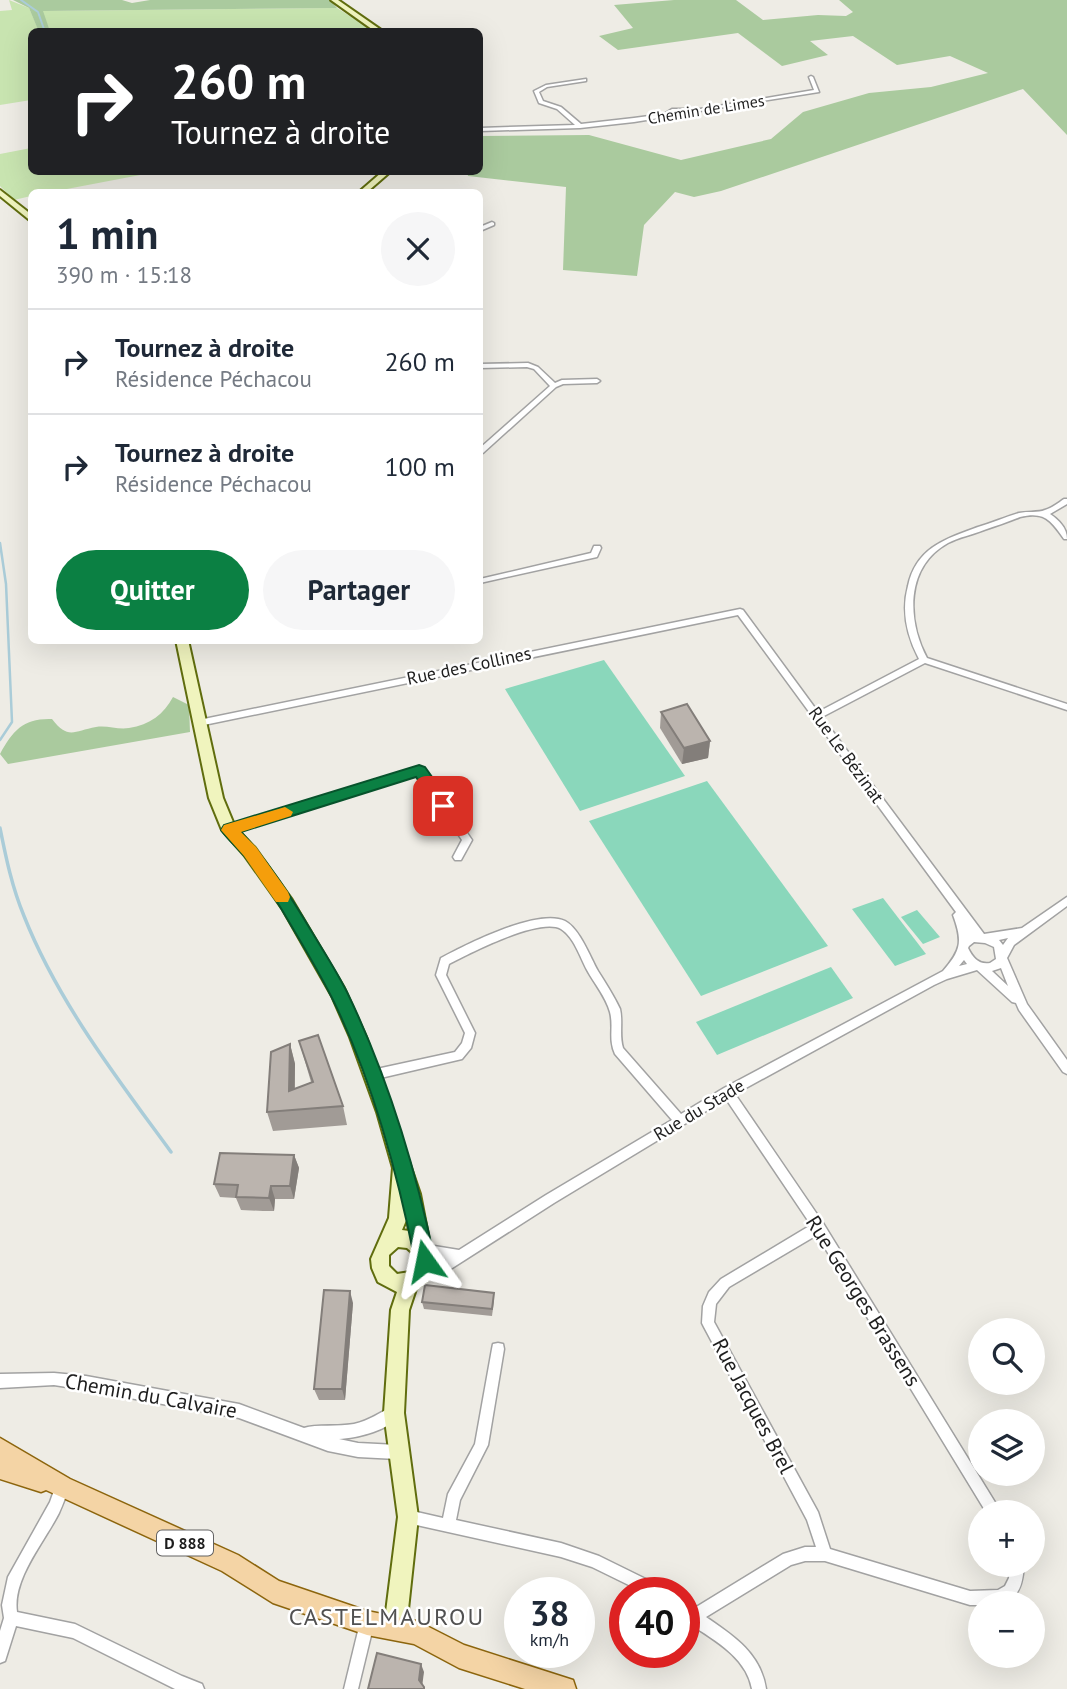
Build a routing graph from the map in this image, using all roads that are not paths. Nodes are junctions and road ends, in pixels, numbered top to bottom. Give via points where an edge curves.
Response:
1 (336, 2) edge
2 (375, 28) edge
3 (811, 77) dead end
4 (584, 80) dead end
5 (580, 126) junction
6 (483, 130) edge
7 (383, 175) edge
8 (366, 189) edge
9 (0, 192) edge
10 (28, 216) edge
11 (492, 224) dead end
12 (483, 228) edge
13 (483, 366) edge
14 (597, 381) dead end
15 (554, 386) junction
16 (483, 448) edge
17 (1067, 500) edge
18 (1044, 514) junction
19 (1067, 537) edge
20 (597, 548) dead end
21 (483, 580) edge
22 (740, 612) joint
23 (184, 644) edge
24 (924, 660) junction
25 (1067, 707) edge
26 (817, 716) junction
27 (199, 723) junction
28 (229, 830) junction
29 (458, 857) dead end
30 (951, 899) junction
31 (1067, 901) edge
32 (1030, 927) junction
33 (984, 938) junction
34 (965, 947) junction
35 (1002, 957) junction
36 (980, 967) junction
37 (944, 975) junction
38 (1023, 1007) junction
39 (1067, 1069) edge
40 (372, 1074) junction
41 (728, 1092) junction
42 (680, 1121) junction
43 (401, 1167) junction
44 (819, 1227) junction
45 (387, 1245) junction
46 (421, 1248) junction
47 (460, 1256) junction
48 (386, 1278) junction
49 (413, 1279) junction
50 (400, 1310) junction
51 (498, 1349) dead end
52 (0, 1381) edge
53 (394, 1413) junction
54 (298, 1433) junction
55 (0, 1449) edge
56 (397, 1451) junction
57 (0, 1468) edge
58 (62, 1487) junction
59 (987, 1500) edge
60 (408, 1517) junction
61 (447, 1526) junction
62 (825, 1554) junction
63 (627, 1577) edge
64 (1016, 1577) edge
65 (700, 1608) edge
66 (7, 1609) edge
67 (367, 1623) junction
68 (700, 1623) edge
69 (395, 1628) junction
70 (0, 1656) edge
71 (197, 1689) edge
72 (351, 1689) edge
73 (564, 1689) edge
74 (759, 1689) edge

1 - 2 street
3 - 5 street, Chemin de Limes via 817,91
4 - 5 street via 536,91 541,102 559,108
5 - 6 street
7 - 8 street
9 - 10 street
11 - 12 street
13 - 15 street via 528,365
14 - 15 street
15 - 16 street
17 - 18 street
18 - 19 street
18 - 24 street via 1025,513 944,542 925,557 908,594 910,629
20 - 21 street via 594,555
22 - 26 street, Rue Le Bézinat
22 - 27 street, Rue des Collines
23 - 27 street
24 - 25 street
24 - 26 street
26 - 30 street, Rue Le Bézinat
27 - 28 street via 216,798
28 - 29 street via 419,771 467,840
28 - 40 street via 278,891 334,982
30 - 33 street, Rue Le Bézinat
30 - 34 street, Rue Le Bézinat via 965,931
31 - 32 street
32 - 33 street
32 - 35 street via 1010,942
33 - 34 street
33 - 35 street via 998,945
34 - 36 street via 967,958
34 - 37 street, Rue du Stade via 959,961
35 - 36 street via 995,967
35 - 38 street
36 - 37 street, Rue du Stade
36 - 38 street
37 - 41 street, Rue du Stade
38 - 39 street
40 - 42 street via 458,1056 470,1033 441,975 445,961 507,933 548,921 563,925 575,939 617,1015 614,1042 619,1051
40 - 43 street
41 - 42 street, Rue du Stade
41 - 44 street, Rue Georges Brassens
42 - 47 street, Rue du Stade
43 - 45 street via 398,1219
43 - 46 street
44 - 59 street, Rue Georges Brassens
44 - 62 street, Rue Jacques Brel via 726,1283 707,1309 708,1323 813,1517
45 - 46 street via 401,1238
45 - 48 street via 379,1260
46 - 47 street
46 - 49 street via 425,1261
47 - 49 street, Rue du Stade via 442,1269
48 - 49 street via 397,1283
48 - 50 street
49 - 50 street
50 - 53 street
51 - 61 street via 481,1445 453,1499
52 - 54 street, Chemin du Calvaire via 86,1383 239,1410
53 - 54 street, Chemin du Calvaire via 341,1435
53 - 56 street
54 - 56 street, Chemin du Calvaire via 358,1450
55 - 58 main road, D 888
56 - 60 street
57 - 58 main road, D 888
58 - 66 street via 15,1577
58 - 67 main road, D 888 via 230,1563 273,1591
60 - 61 street
60 - 69 street
61 - 63 street via 561,1550
62 - 64 street via 970,1598 999,1597 1010,1591
62 - 65 street via 788,1559
66 - 70 street
66 - 71 street via 75,1631
67 - 69 main road, D 888
67 - 72 street
68 - 74 street via 753,1665
69 - 73 main road, D 888 via 417,1633 459,1656

